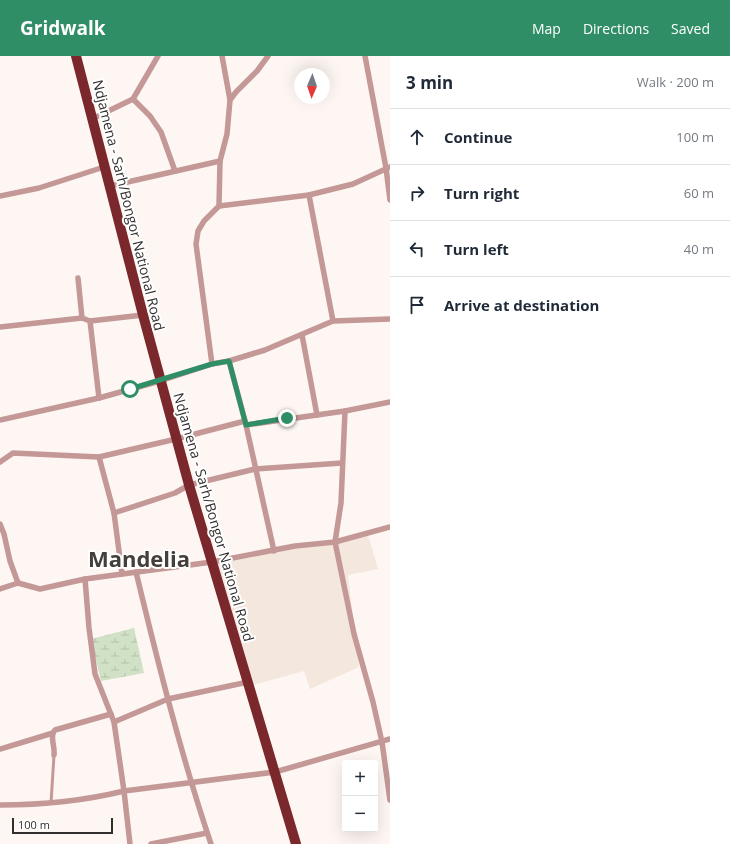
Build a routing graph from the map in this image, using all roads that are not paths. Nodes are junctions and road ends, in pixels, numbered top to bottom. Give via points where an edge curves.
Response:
1 (76, 56) edge
2 (158, 56) edge
3 (222, 56) edge
4 (268, 56) edge
5 (365, 56) edge
6 (133, 99) junction
7 (230, 100) junction
8 (92, 119) junction
9 (220, 161) junction
10 (104, 167) junction
11 (388, 167) edge
12 (175, 171) junction
13 (110, 186) junction
14 (309, 195) junction
15 (0, 196) edge
16 (390, 200) edge
17 (219, 206) junction
18 (78, 278) dead end
19 (143, 315) junction
20 (82, 318) junction
21 (390, 319) edge
22 (90, 321) junction
23 (333, 322) junction
24 (0, 327) edge
25 (302, 335) junction
26 (229, 361) junction
27 (212, 364) junction
28 (160, 380) junction
29 (99, 398) junction
30 (390, 402) edge
31 (345, 411) junction
32 (317, 415) junction
33 (0, 420) edge
34 (246, 423) junction
35 (176, 439) junction
36 (99, 458) junction
37 (0, 462) edge
38 (342, 463) junction
39 (255, 469) junction
40 (189, 486) junction
41 (114, 513) junction
42 (0, 524) edge
43 (390, 527) edge
44 (335, 542) junction
45 (274, 551) junction
46 (212, 562) junction
47 (136, 572) junction
48 (122, 574) junction
49 (85, 579) junction
50 (18, 583) junction
51 (0, 589) edge
52 (248, 682) junction
53 (168, 699) junction
54 (111, 714) junction
55 (114, 722) junction
56 (53, 732) junction
57 (390, 739) edge
58 (382, 742) junction
59 (0, 749) edge
60 (54, 755) joint
61 (275, 772) junction
62 (191, 783) junction
63 (124, 791) junction
64 (390, 800) edge
65 (51, 803) junction
66 (0, 805) edge
67 (208, 833) junction
68 (130, 844) edge
69 (152, 844) edge
70 (211, 844) edge
71 (296, 844) edge

1 - 8 highway, Ndjamena - Sarh/Bongor National Road
2 - 6 street
3 - 7 street
4 - 7 street
5 - 11 street
6 - 8 street
6 - 12 street via 161,132
7 - 9 street via 227,134
8 - 10 highway, Ndjamena - Sarh/Bongor National Road
9 - 12 street
9 - 17 street
10 - 13 highway, Ndjamena - Sarh/Bongor National Road
10 - 15 street via 39,188
11 - 14 street via 353,184
11 - 16 street
12 - 13 street
13 - 19 highway, Ndjamena - Sarh/Bongor National Road
14 - 17 street
14 - 23 street
17 - 27 street via 204,221 198,231 196,244
18 - 20 street
19 - 22 street
19 - 28 highway, Ndjamena - Sarh/Bongor National Road
20 - 22 street
20 - 24 street
21 - 23 street
22 - 29 street
23 - 25 street
25 - 26 street
25 - 32 street
26 - 27 street
26 - 34 street
27 - 28 street
28 - 29 street
28 - 35 highway, Ndjamena - Sarh/Bongor National Road
29 - 33 street
30 - 31 street
31 - 32 street
31 - 38 street
32 - 34 street
34 - 35 street
34 - 39 street
35 - 36 street
35 - 40 highway, Ndjamena - Sarh/Bongor National Road
36 - 37 street via 13,454
36 - 41 street
38 - 39 street
38 - 44 street
39 - 40 street
39 - 45 street
40 - 41 street
40 - 46 highway, Ndjamena - Sarh/Bongor National Road
41 - 48 street
42 - 50 street
43 - 44 street
44 - 45 street
44 - 58 street via 354,634
45 - 46 street
46 - 47 street
46 - 52 highway, Ndjamena - Sarh/Bongor National Road
47 - 48 street
47 - 53 street
48 - 49 street
49 - 50 street via 40,589
49 - 54 street via 96,674
50 - 51 street
52 - 53 street
52 - 61 highway, Ndjamena - Sarh/Bongor National Road
53 - 55 street
53 - 62 street
54 - 55 street
54 - 56 street
55 - 63 street
56 - 59 street
56 - 60 street
57 - 58 street
58 - 61 street
58 - 64 street
60 - 65 lane
61 - 62 street
61 - 71 highway, Ndjamena - Sarh/Bongor National Road
62 - 63 street
62 - 67 street
63 - 65 street
63 - 68 street
65 - 66 street
67 - 69 street
67 - 70 street

